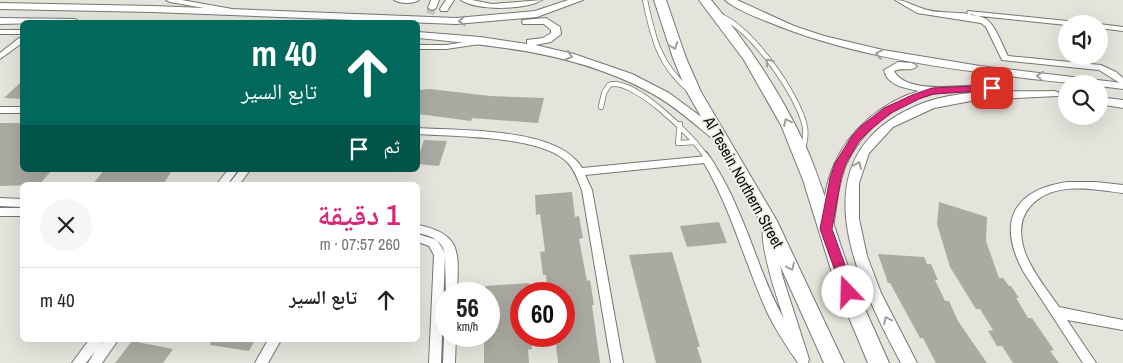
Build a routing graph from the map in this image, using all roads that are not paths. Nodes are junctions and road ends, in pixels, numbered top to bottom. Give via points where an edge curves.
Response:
1 (130, 0) edge
2 (170, 0) edge
3 (398, 0) edge
4 (415, 0) edge
5 (435, 0) edge
6 (450, 0) edge
7 (465, 0) edge
8 (538, 0) edge
9 (578, 0) edge
10 (645, 0) edge
11 (660, 0) edge
12 (705, 0) edge
13 (730, 0) edge
14 (900, 0) edge
15 (520, 2) edge
16 (0, 6) edge
17 (19, 6) junction
18 (49, 6) junction
19 (923, 8) dead end
20 (153, 9) junction
21 (238, 13) junction
22 (436, 15) junction
23 (32, 20) edge
24 (482, 20) junction
25 (1058, 22) edge
26 (20, 23) edge
27 (1, 25) edge
28 (1108, 27) edge
29 (1123, 29) edge
30 (9, 32) junction
31 (20, 32) edge
32 (420, 35) edge
33 (490, 40) junction
34 (20, 41) edge
35 (507, 42) junction
36 (13, 46) junction
37 (420, 47) edge
38 (0, 57) edge
39 (984, 69) junction
40 (1123, 82) edge
41 (1123, 86) edge
42 (932, 91) junction
43 (696, 95) junction
44 (1058, 95) edge
45 (1058, 95) edge
46 (1108, 102) edge
47 (1123, 104) edge
48 (601, 107) dead end
49 (0, 110) edge
50 (20, 110) edge
51 (680, 124) junction
52 (420, 131) edge
53 (718, 136) junction
54 (696, 142) junction
55 (708, 159) junction
56 (231, 172) edge
57 (243, 172) edge
58 (579, 172) junction
59 (223, 182) edge
60 (235, 182) edge
61 (1123, 189) edge
62 (0, 202) edge
63 (20, 203) edge
64 (0, 212) edge
65 (20, 212) edge
66 (767, 219) junction
67 (420, 229) edge
68 (826, 229) junction
69 (420, 239) edge
70 (451, 282) edge
71 (1056, 312) junction
72 (1123, 325) edge
73 (95, 342) edge
74 (110, 342) edge
75 (274, 342) edge
76 (450, 347) edge
77 (803, 361) edge
78 (78, 363) edge
79 (94, 363) edge
80 (261, 363) edge
81 (435, 363) edge
82 (449, 363) edge
83 (617, 363) edge
84 (834, 363) edge
85 (879, 363) edge
86 (908, 363) edge
87 (1090, 363) edge

1 - 20 main road
2 - 21 street
3 - 4 street
5 - 22 street
6 - 22 street
7 - 15 street via 493,7
8 - 15 street
9 - 24 main road via 537,14
10 - 43 lane via 661,61 679,82
11 -> 43 main road, Al Tesein Northern Street via 671,38
68 -> 12 main road via 801,153 771,93
39 -> 13 street via 908,60 852,48 790,28
14 - 40 street via 920,11 984,21 1005,58 1101,68
16 - 17 main road
17 - 18 main road
17 - 27 main road via 17,13
18 - 20 main road
18 - 23 main road via 36,12
19 - 25 street
20 - 21 main road
21 - 22 main road
24 -> 22 main road
24 - 35 main road via 505,23 542,20 550,22 556,29 554,36 544,41
26 - 27 main road
27 - 30 street
28 - 29 street
30 - 31 street
30 - 36 street
32 - 33 main road
33 - 35 main road
33 - 37 street via 446,47
34 - 36 street
35 -> 53 main road via 586,60 639,82 659,92
36 - 38 street
41 -> 39 street
39 - 42 street via 898,65 889,70 898,82
42 - 44 street via 992,88
42 - 68 street via 888,110 856,139 840,163 835,178
43 - 53 main road, Al Tesein Northern Street
86 -> 45 street via 878,302 851,224 850,195 866,149 883,130 904,116 929,106 974,97
46 - 47 street
48 - 51 lane via 605,91 618,83
49 - 50 street
51 - 54 lane
51 - 54 lane via 678,143
52 - 58 street via 532,140 569,158
53 - 66 main road, Al Tesein Northern Street
54 - 55 lane
55 - 58 street
55 - 77 street via 734,212 774,317
56 - 59 street
57 - 60 street
58 - 83 street via 587,190
61 - 71 street via 1077,185 1056,187 1038,193 1025,203 1015,226 1020,252
62 - 63 street
64 - 65 street
66 - 77 street via 775,271
66 -> 84 main road, Al Tesein Northern Street
67 - 70 street via 436,233 449,244
68 - 85 main road
69 - 81 street via 433,243 440,254
71 - 72 street
71 - 87 street
73 - 78 street
74 - 79 street
75 - 80 street
76 - 82 street

